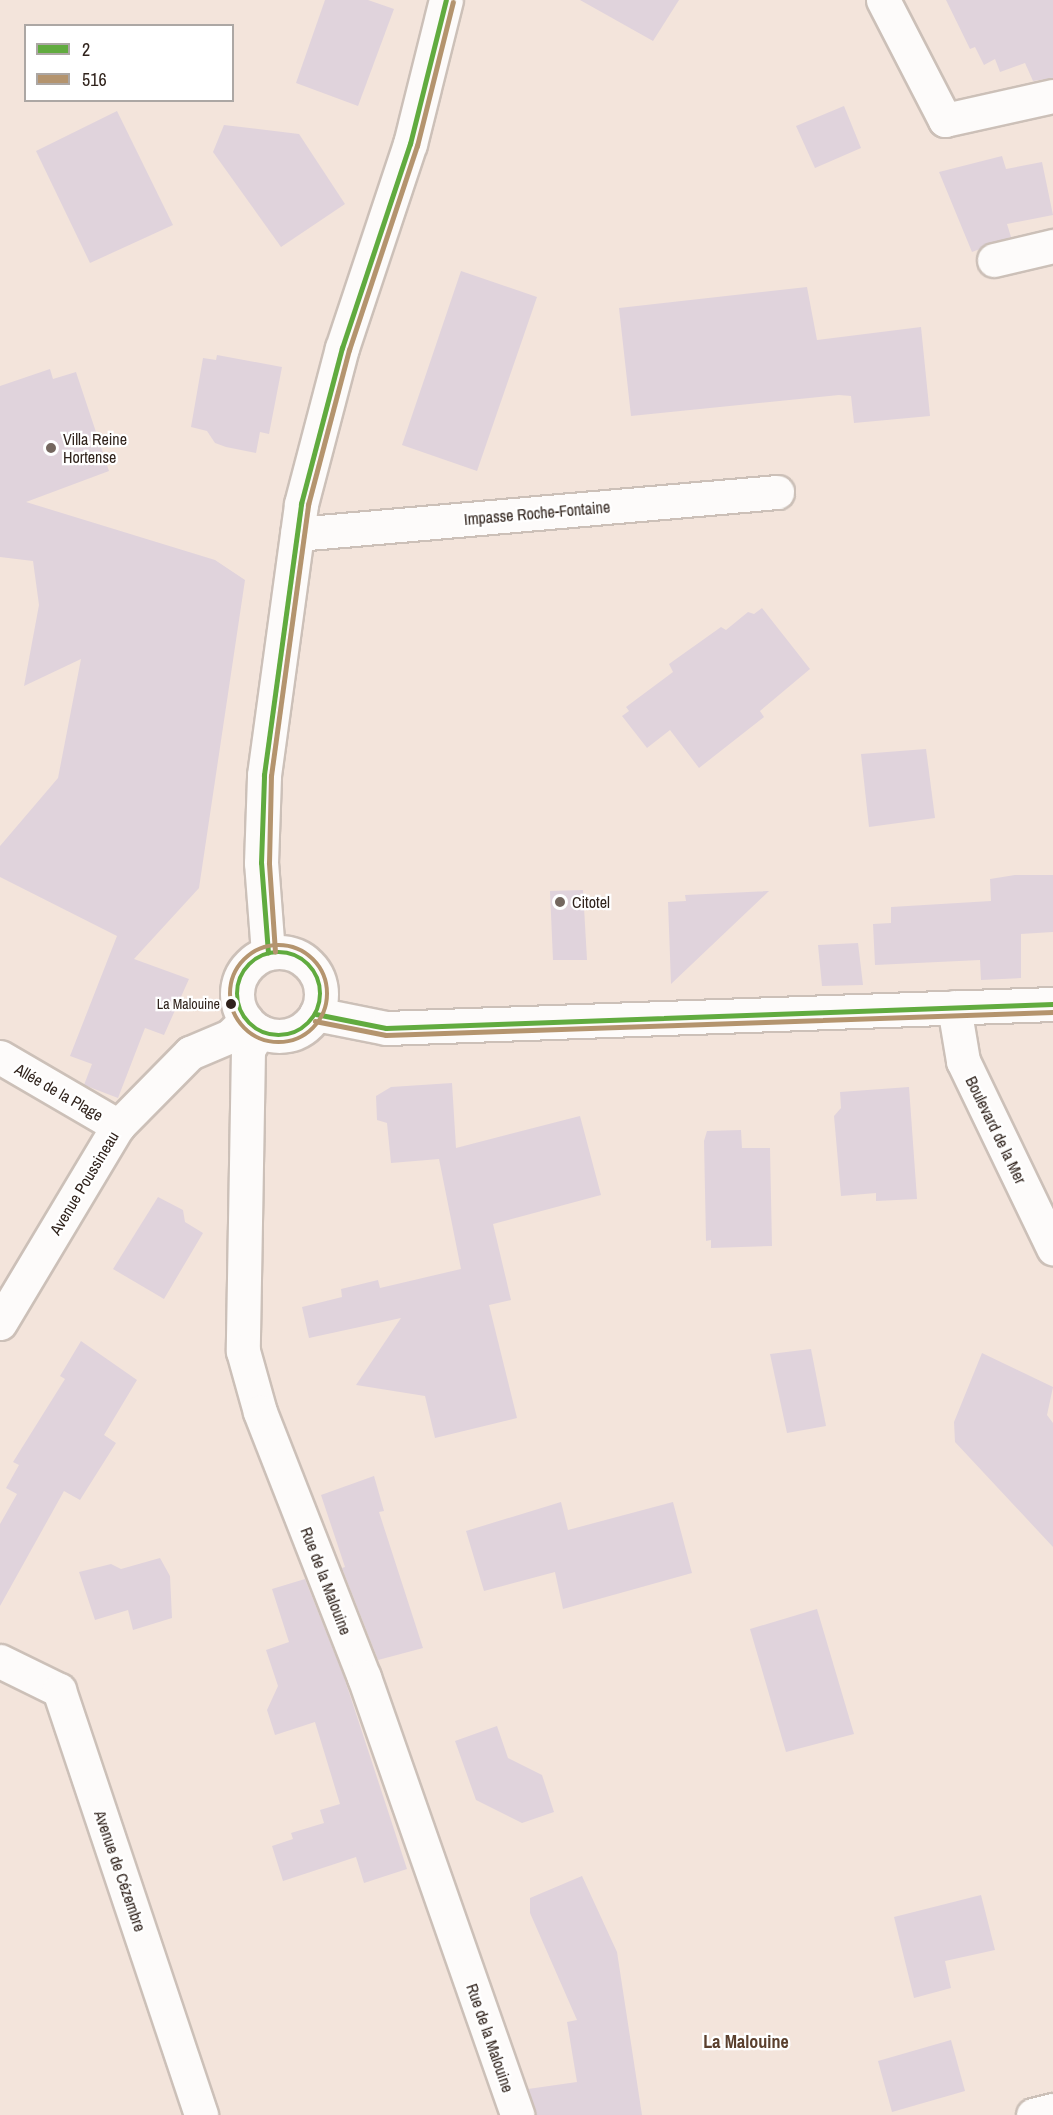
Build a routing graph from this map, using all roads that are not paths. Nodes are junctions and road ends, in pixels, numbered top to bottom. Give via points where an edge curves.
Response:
1 (446, 0) edge
2 (883, 0) edge
3 (1053, 96) edge
4 (1053, 246) edge
5 (994, 260) dead end
6 (777, 492) dead end
7 (297, 534) junction
8 (268, 953) junction
9 (1053, 1004) edge
10 (954, 1007) junction
11 (316, 1014) junction
12 (253, 1026) junction
13 (0, 1057) edge
14 (118, 1126) junction
15 (1053, 1248) edge
16 (0, 1323) edge
17 (0, 1661) edge
18 (1053, 2110) edge
19 (201, 2115) edge
20 (517, 2115) edge
21 (1033, 2115) edge

1 - 7 street via 388,219 342,348
2 - 3 street via 945,120
4 - 5 street
6 - 7 street, Impasse Roche-Fontaine
7 - 8 street via 264,775 261,863
8 - 11 street via 296,955 316,974 321,1001
8 - 12 street via 249,965 238,985 237,997
9 - 10 street
10 - 11 street via 386,1028
10 - 15 street, Boulevard de la Mer via 963,1061
11 - 12 street via 291,1034
12 - 14 street, Avenue Poussineau via 190,1053
12 - 20 street, Rue de la Malouine via 248,1050 243,1351 260,1412 364,1677
13 - 14 street, Allée de la Plage
14 - 16 street, Avenue Poussineau
17 - 19 street, Avenue de Cézembre via 59,1690
18 - 21 street

